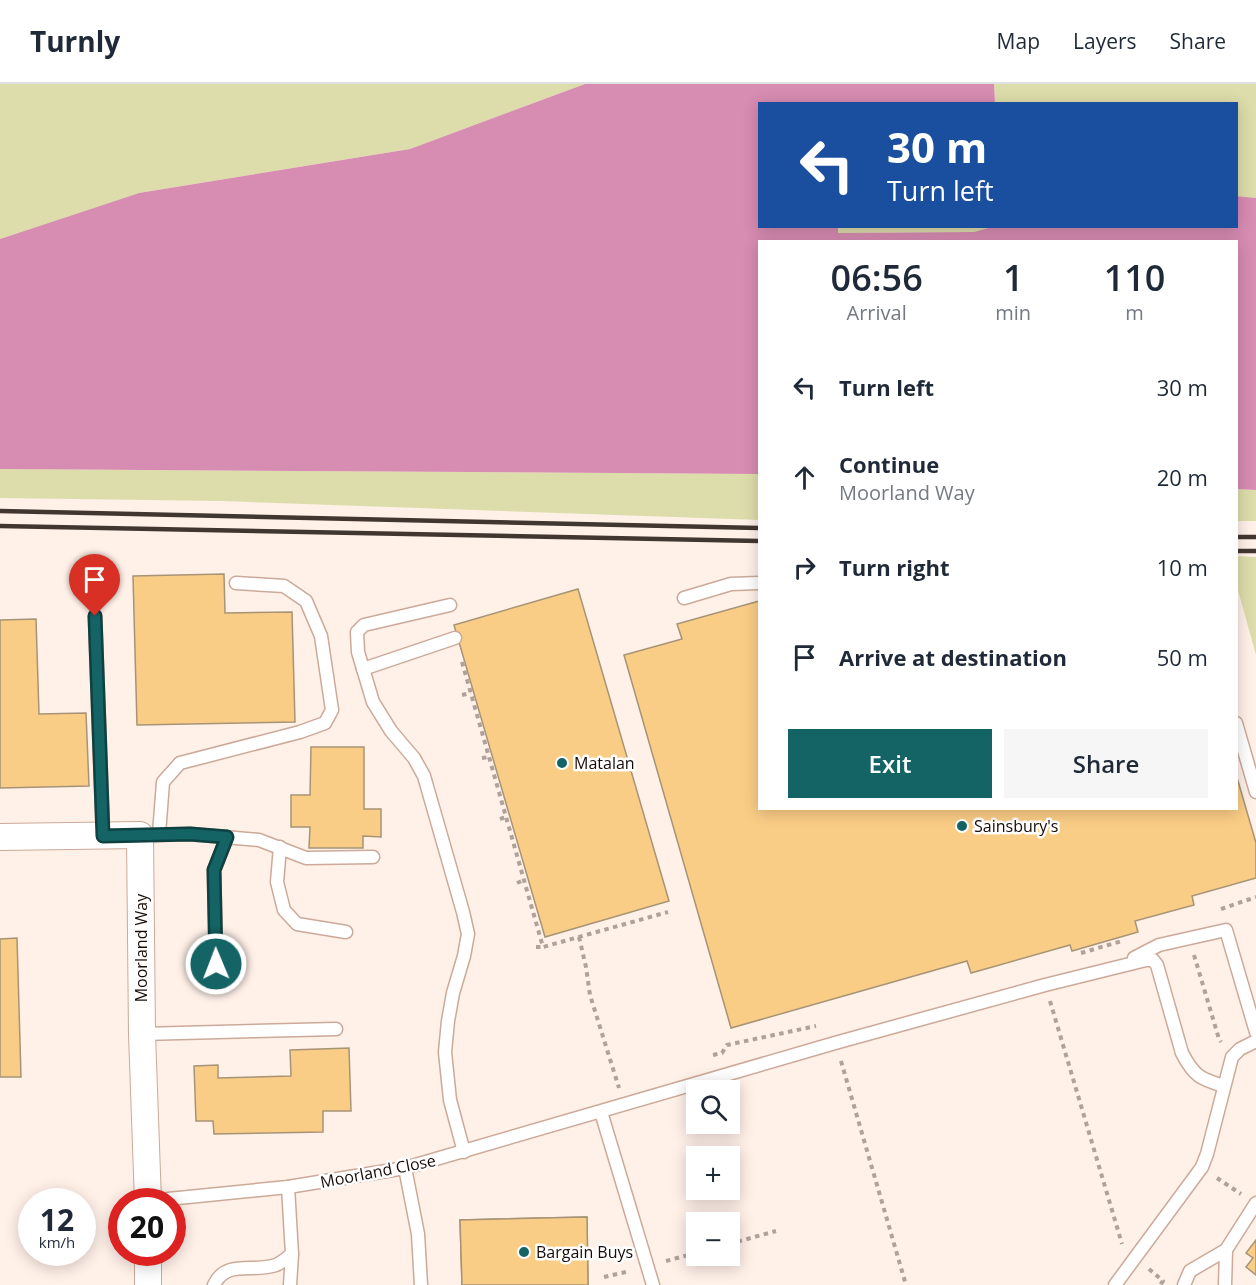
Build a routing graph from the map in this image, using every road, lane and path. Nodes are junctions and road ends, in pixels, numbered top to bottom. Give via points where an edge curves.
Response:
1 (236, 583) dead end
2 (758, 584) edge
3 (684, 598) dead end
4 (450, 605) dead end
5 (95, 616) dead end
6 (455, 638) dead end
7 (462, 662) dead end
8 (363, 669) junction
9 (471, 693) junction
10 (462, 695) dead end
11 (1238, 730) edge
12 (489, 757) junction
13 (482, 758) dead end
14 (1256, 792) edge
15 (506, 817) junction
16 (500, 819) dead end
17 (149, 835) junction
18 (103, 836) junction
19 (0, 837) edge
20 (227, 837) junction
21 (280, 848) junction
22 (373, 857) dead end
23 (524, 880) junction
24 (517, 883) dead end
25 (668, 912) dead end
26 (346, 933) dead end
27 (579, 937) junction
28 (1189, 939) junction
29 (536, 947) dead end
30 (543, 947) junction
31 (216, 964) dead end
32 (1117, 967) junction
33 (1045, 985) junction
34 (336, 1029) dead end
35 (1256, 1032) edge
36 (142, 1034) junction
37 (1256, 1041) edge
38 (835, 1042) junction
39 (1232, 1057) junction
40 (1224, 1086) junction
41 (624, 1105) junction
42 (602, 1112) junction
43 (464, 1152) junction
44 (1202, 1167) junction
45 (405, 1168) junction
46 (288, 1187) junction
47 (148, 1188) edge
48 (186, 1197) edge
49 (1255, 1204) edge
50 (776, 1231) dead end
51 (740, 1241) edge
52 (1226, 1250) junction
53 (292, 1254) junction
54 (1135, 1258) junction
55 (148, 1266) edge
56 (148, 1285) edge
57 (214, 1285) edge
58 (290, 1285) edge
59 (421, 1285) edge
60 (653, 1285) edge
61 (906, 1285) edge
62 (1115, 1285) edge
63 (1160, 1285) edge
64 (1184, 1285) edge
65 (1225, 1285) edge

1 - 17 lane via 284,586 306,601 321,636 332,710 325,723 300,732 180,763 163,782
2 - 3 lane via 731,584
4 - 8 lane via 364,625 357,632
5 - 18 lane
6 - 8 lane
7 - 9 path
8 - 43 lane via 373,702 424,776 468,934 447,1021 445,1052 450,1100
9 - 10 path
9 - 12 path
11 - 14 lane
12 - 13 path
12 - 15 path
15 - 16 path
15 - 23 path
17 - 18 street
17 - 20 lane
17 - 36 street, Moorland Way
18 - 19 street
20 - 21 lane via 259,840
20 - 31 lane via 214,870
21 - 22 lane via 306,858
21 - 26 lane via 277,882 284,910 297,924
23 - 24 path
23 - 30 path
25 - 27 path
27 - 30 path
27 - 41 path via 590,995
28 - 32 lane via 1159,945
28 - 35 lane via 1226,930
28 - 39 path via 1218,1040
29 - 30 path
32 - 33 lane, Moorland Close
32 - 40 lane via 1153,960 1189,1066 1201,1078
33 - 38 lane, Moorland Close
33 - 54 path via 1123,1249
34 - 36 lane
36 - 47 street, Moorland Way
37 - 39 lane
38 - 41 lane, Moorland Close
38 - 61 path
39 - 40 lane
40 - 44 lane
41 - 42 lane, Moorland Close
42 - 43 lane, Moorland Close
42 - 60 lane
43 - 45 lane, Moorland Close
44 - 49 path
44 - 54 lane
45 - 46 lane, Moorland Close
45 - 59 lane via 418,1234
46 - 48 lane, Moorland Close
46 - 53 lane
49 - 52 lane
50 - 51 path
52 - 64 lane via 1190,1271
52 - 65 lane
53 - 57 lane via 276,1265 229,1269
53 - 58 lane
54 - 62 lane
54 - 63 path via 1163,1281
55 - 56 street

